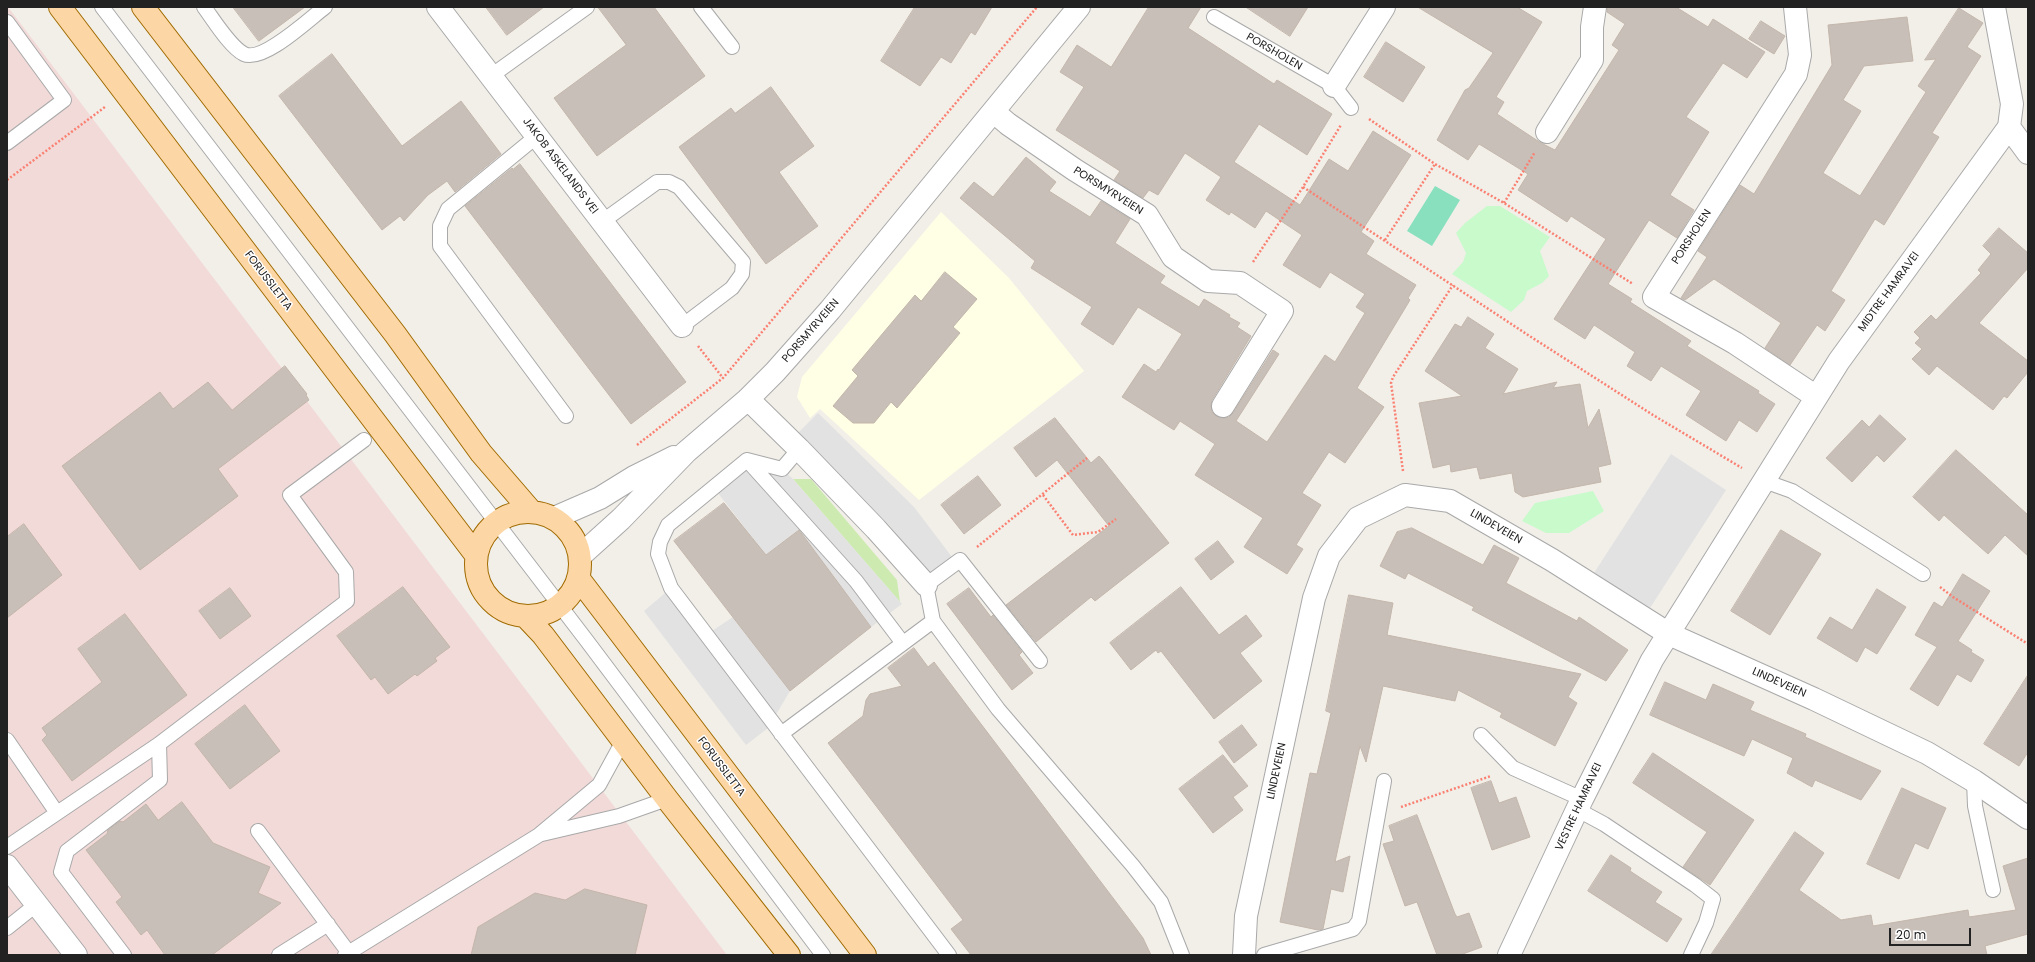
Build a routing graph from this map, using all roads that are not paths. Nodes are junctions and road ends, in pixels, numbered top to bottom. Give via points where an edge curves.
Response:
1 (60, 7) edge
2 (102, 7) edge
3 (143, 7) edge
4 (204, 7) edge
5 (325, 7) edge
6 (438, 7) edge
7 (587, 7) edge
8 (701, 7) edge
9 (1079, 7) edge
10 (1384, 7) edge
11 (1596, 7) edge
12 (1795, 7) edge
13 (1994, 7) edge
14 (1214, 17) dead end
15 (7, 22) edge
16 (732, 47) dead end
17 (491, 76) junction
18 (1334, 86) junction
19 (2020, 101) edge
20 (1351, 108) road end
21 (994, 112) junction
22 (2009, 127) junction
23 (1547, 132) road end
24 (537, 136) junction
25 (7, 143) edge
26 (2028, 153) edge
27 (602, 222) junction
28 (682, 326) joint
29 (1815, 396) junction
30 (748, 399) junction
31 (1223, 406) dead end
32 (566, 416) dead end
33 (364, 440) dead end
34 (800, 449) junction
35 (686, 452) junction
36 (748, 460) junction
37 (1764, 481) junction
38 (530, 511) junction
39 (554, 518) junction
40 (496, 523) junction
41 (476, 554) junction
42 (580, 556) junction
43 (1923, 574) road end
44 (579, 579) junction
45 (926, 585) junction
46 (560, 606) junction
47 (526, 617) junction
48 (933, 621) junction
49 (1669, 634) junction
50 (902, 642) junction
51 (1040, 661) dead end
52 (781, 734) junction
53 (1481, 735) dead end
54 (7, 740) edge
55 (623, 741) junction
56 (159, 744) junction
57 (1384, 781) dead end
58 (1974, 781) junction
59 (667, 800) junction
60 (1580, 805) junction
61 (57, 812) junction
62 (2028, 818) edge
63 (258, 831) dead end
64 (539, 835) junction
65 (7, 847) edge
66 (7, 866) edge
67 (1993, 890) dead end
68 (38, 904) junction
69 (328, 924) junction
70 (7, 928) edge
71 (347, 954) edge
72 (76, 955) edge
73 (124, 955) edge
74 (279, 955) edge
75 (789, 955) edge
76 (824, 955) edge
77 (865, 955) edge
78 (949, 955) edge
79 (1182, 955) edge
80 (1244, 955) edge
81 (1264, 955) edge
82 (1509, 955) edge
83 (1691, 955) edge

1 - 41 main road, FORUSSLETTA
2 - 40 lane
3 - 38 main road via 395,334 481,453
4 - 5 lane via 234,46 244,54 254,56 268,50
6 - 17 street, JAKOB ASKELANDS VEI
7 - 17 lane
8 - 16 lane
9 - 21 street, PORSMYRVEIEN
10 - 18 street
11 - 23 street via 1592,27 1592,60
12 - 29 street, PORSHOLEN via 1800,55 1796,74 1654,296 1735,343
13 - 19 street, MIDTRE HAMRAVEI
14 - 18 lane, PORSHOLEN
15 - 25 lane via 64,100
17 - 24 street, JAKOB ASKELANDS VEI
18 - 20 lane, PORSHOLEN
19 - 22 street, MIDTRE HAMRAVEI
21 - 30 street, PORSMYRVEIEN via 830,310
21 - 31 street, PORSMYRVEIEN via 1075,170 1147,215 1173,257 1208,281 1240,283 1282,311
22 - 26 street
22 - 29 street, MIDTRE HAMRAVEI
24 - 27 street, JAKOB ASKELANDS VEI
24 - 32 lane via 448,209 440,226 440,246
27 - 28 street, JAKOB ASKELANDS VEI
27 - 28 lane via 658,182 669,182 679,187 743,262 742,274 732,288
29 - 37 street, MIDTRE HAMRAVEI
30 - 34 street
30 - 35 street, PORSMYRVEIEN
33 - 56 lane via 290,494 346,572 347,601
34 - 36 lane via 782,469
34 - 45 street
35 - 39 street, PORSMYRVEIEN via 634,477 600,498
35 - 42 street, PORSMYRVEIEN via 621,519
36 - 50 lane via 856,581
36 - 52 lane via 668,525 660,542 658,554 671,588
37 - 43 lane via 1792,491
37 - 49 street, MIDTRE HAMRAVEI
38 - 39 main road
38 - 40 main road via 512,514
39 - 42 main road via 572,534
40 - 41 main road via 483,537
40 - 46 lane
41 - 47 main road via 477,577 487,597 504,611
42 - 44 main road
44 - 46 main road via 572,594
44 - 77 main road, FORUSSLETTA
45 - 48 lane
45 - 51 lane via 960,560
46 - 47 main road via 544,615
46 - 76 lane
47 - 55 main road via 543,635
48 - 50 lane
48 - 79 lane via 998,709 1161,902
49 - 58 street, LINDEVEIEN via 1906,743
49 - 60 street, VESTRE HAMRAVEI via 1652,660
49 - 80 street, LINDEVEIEN via 1552,560 1450,501 1405,495 1358,518 1328,556 1314,598 1248,908
50 - 52 lane
52 - 78 lane
53 - 60 lane via 1513,768
54 - 61 lane
55 - 59 main road
55 - 64 lane via 599,785
56 - 61 lane
56 - 73 lane via 160,780 67,851 61,872
57 - 81 lane via 1359,921 1353,929
58 - 62 street, LINDEVEIEN
58 - 67 lane via 1975,806
59 - 64 lane via 619,816
59 - 75 main road
60 - 82 street, VESTRE HAMRAVEI
60 - 83 lane via 1713,899 1706,923
61 - 65 lane
63 - 69 lane
64 - 71 lane
66 - 68 street
68 - 70 lane
68 - 72 street
69 - 71 lane
69 - 74 lane

